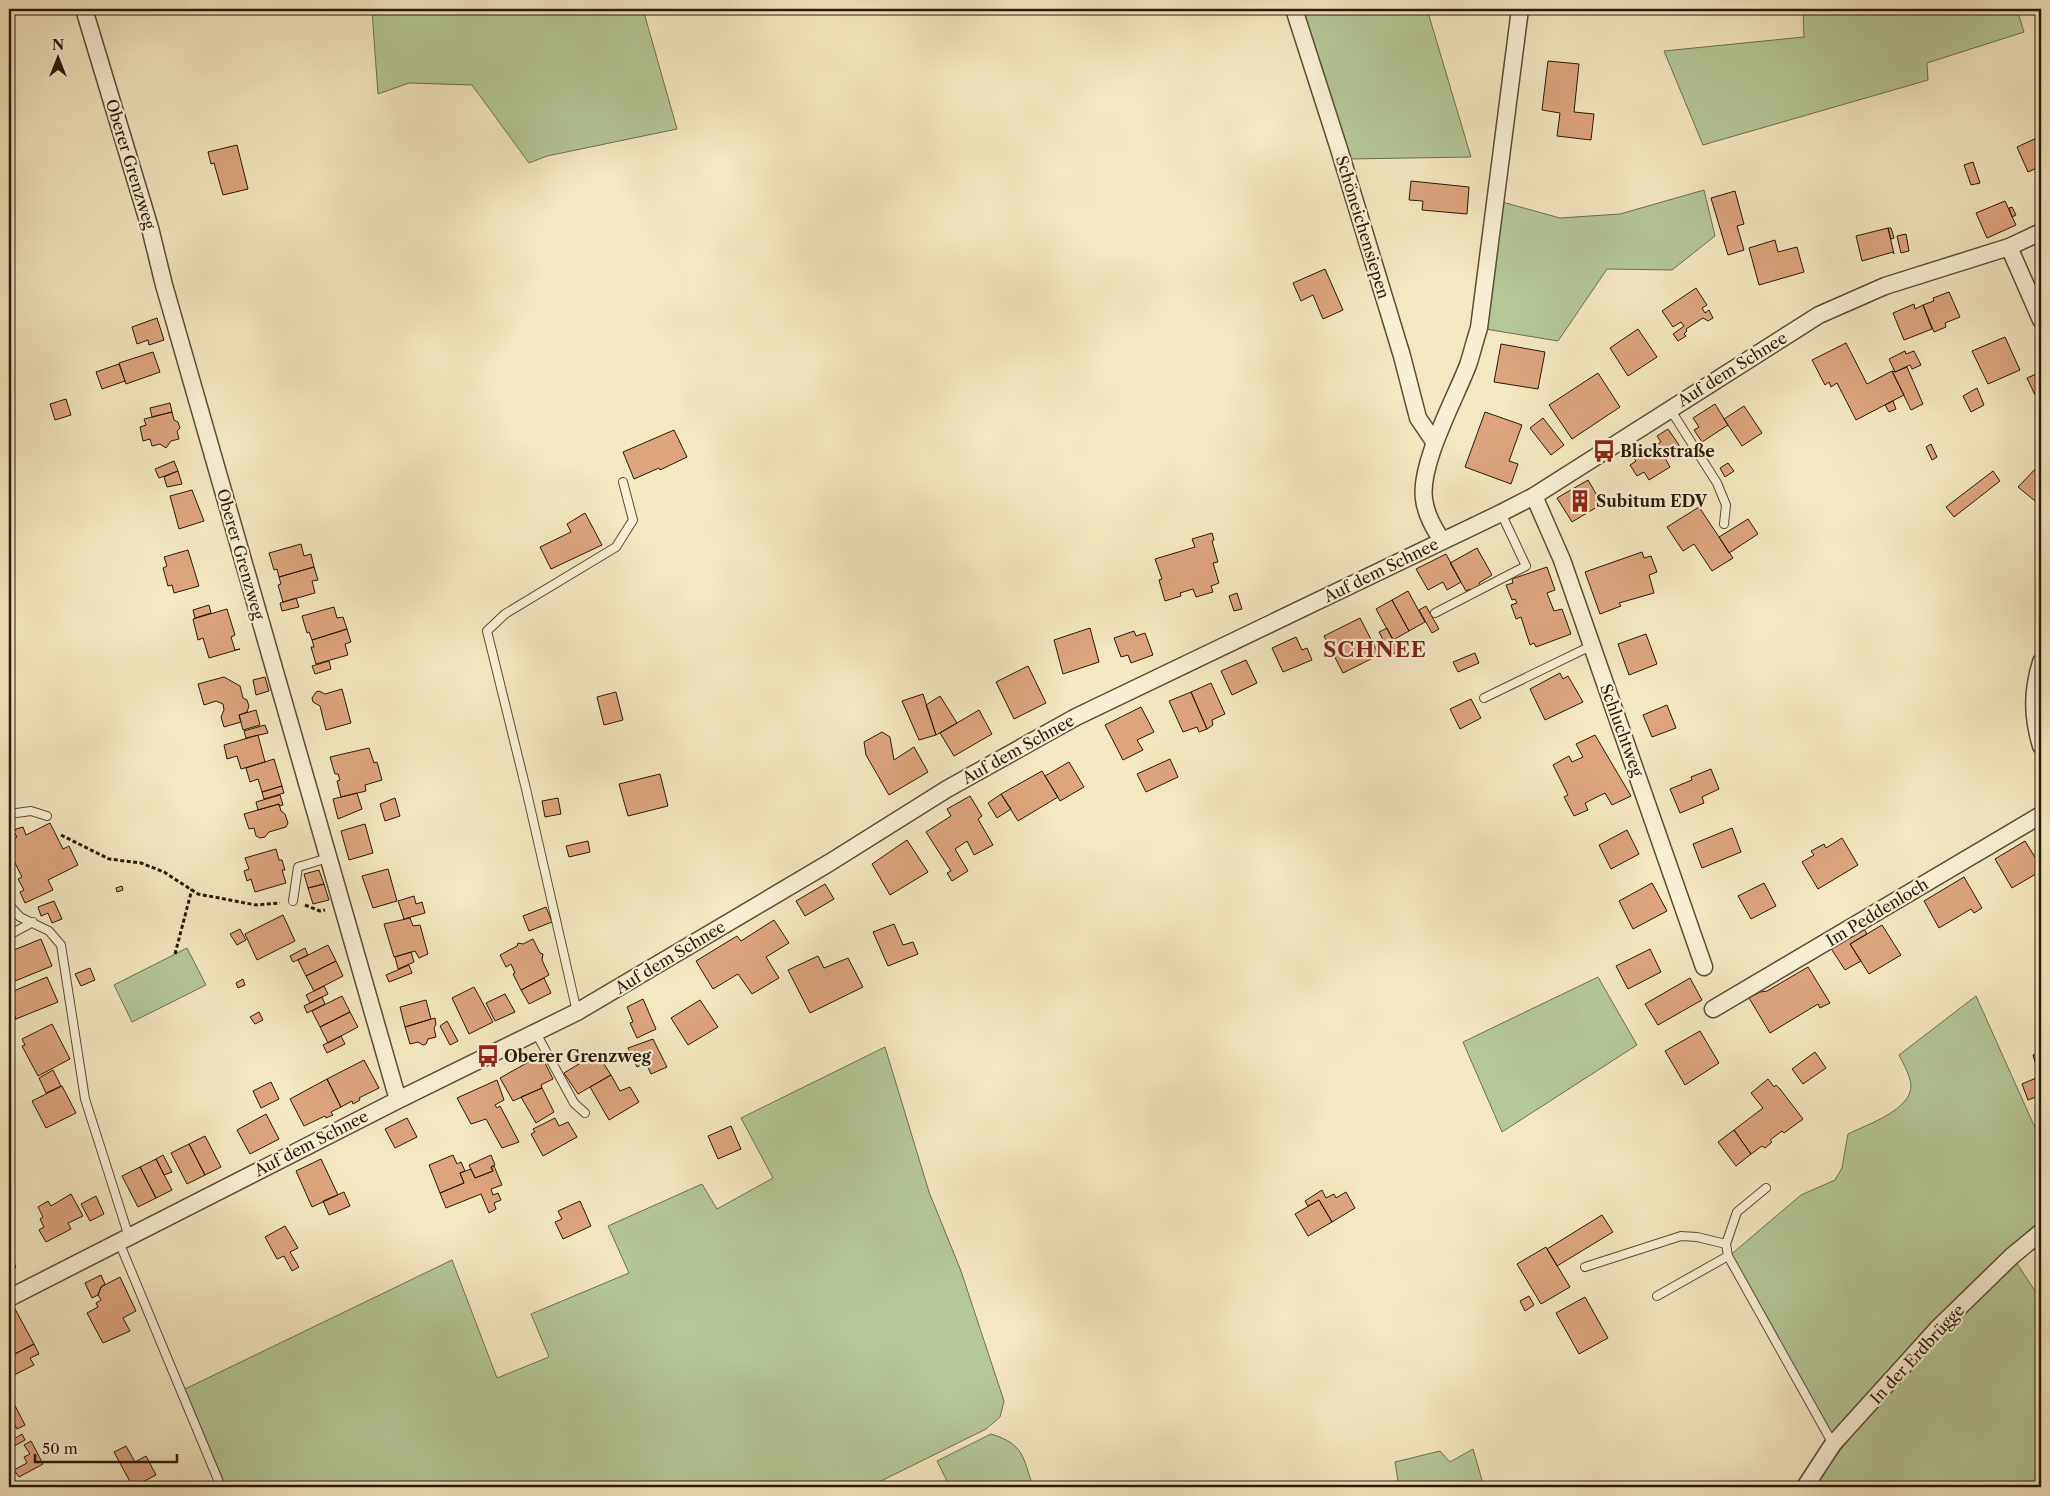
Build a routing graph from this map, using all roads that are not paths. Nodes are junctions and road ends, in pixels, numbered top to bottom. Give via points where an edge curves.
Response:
1 (84, 9) edge
2 (1294, 9) edge
3 (1520, 9) edge
4 (2041, 232) edge
5 (2009, 247) junction
6 (2041, 320) edge
7 (1670, 409) junction
8 (1435, 443) junction
9 (623, 482) dead end
10 (1534, 496) junction
11 (1501, 513) junction
12 (1724, 524) dead end
13 (1442, 541) junction
14 (1435, 613) dead end
15 (1591, 646) junction
16 (2041, 662) edge
17 (1484, 698) dead end
18 (2041, 746) edge
19 (9, 814) edge
20 (2041, 815) edge
21 (47, 816) dead end
22 (328, 858) junction
23 (293, 900) road end
24 (9, 905) edge
25 (33, 922) junction
26 (9, 935) edge
27 (1704, 968) dead end
28 (1713, 1009) dead end
29 (577, 1012) junction
30 (536, 1033) junction
31 (398, 1100) junction
32 (585, 1113) dead end
33 (1766, 1188) dead end
34 (2041, 1232) edge
35 (124, 1240) junction
36 (1726, 1244) junction
37 (1728, 1256) junction
38 (1585, 1267) dead end
39 (1657, 1296) dead end
40 (9, 1298) edge
41 (1833, 1444) junction
42 (221, 1487) edge
43 (1806, 1487) edge

1 - 22 street, Oberer Grenzweg via 150,228 166,294
2 - 8 street, Schöneichensiepen via 1402,356 1418,418
3 - 8 street via 1479,328 1468,364
4 - 5 street, Auf dem Schnee
5 - 6 street
5 - 7 street, Auf dem Schnee via 1885,286 1819,314
7 - 10 street, Auf dem Schnee
7 - 12 lane via 1717,483 1726,505
8 - 13 street via 1423,498 1427,514
9 - 29 lane via 633,520 616,547 505,614 486,631
10 - 11 street, Auf dem Schnee
10 - 15 street, Schluchtweg via 1562,560
11 - 13 street, Auf dem Schnee
11 - 14 lane via 1526,566
13 - 29 street, Auf dem Schnee via 1058,727 947,789
15 - 17 lane
15 - 27 street, Schluchtweg
16 - 18 street via 2033,700
19 - 21 lane via 31,811
20 - 28 street, Im Peddenloch
22 - 23 lane via 298,867
22 - 31 street, Oberer Grenzweg
24 - 25 lane via 20,917
25 - 26 lane
25 - 35 lane via 56,938 63,954 85,1099
29 - 30 street, Auf dem Schnee
30 - 31 street, Auf dem Schnee
30 - 32 lane via 574,1103
31 - 35 street, Auf dem Schnee
33 - 36 lane via 1737,1212
34 - 41 street, In der Erdbrügge via 1937,1329
35 - 40 street, Auf dem Schnee
35 - 42 lane
36 - 37 lane
36 - 38 lane via 1681,1236
37 - 39 lane
37 - 41 lane
41 - 43 street, In der Erdbrügge

